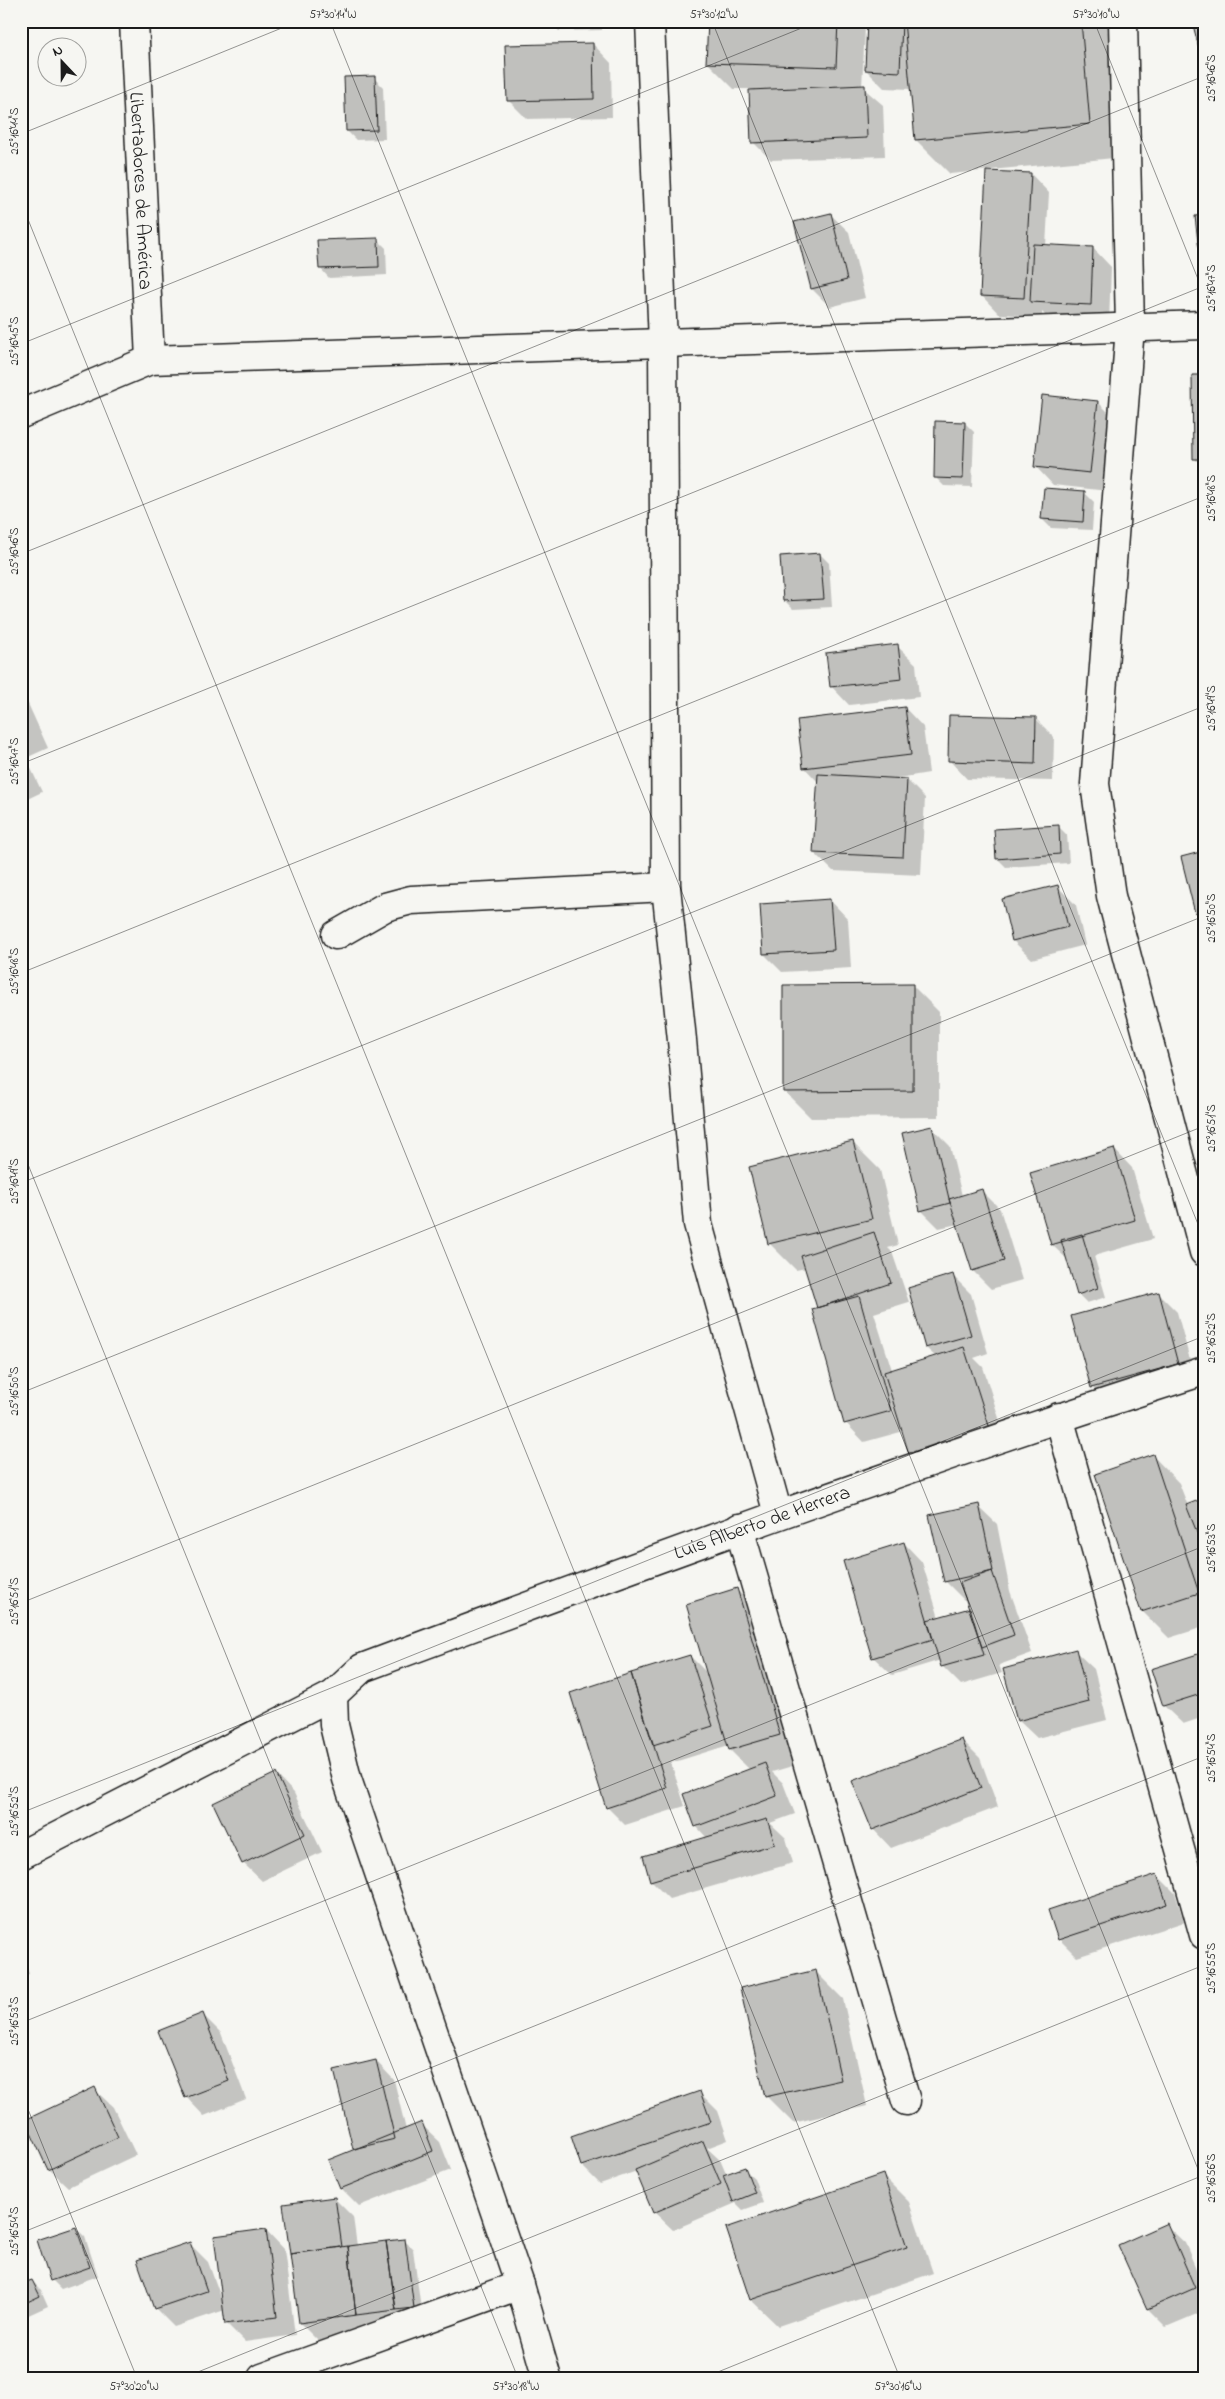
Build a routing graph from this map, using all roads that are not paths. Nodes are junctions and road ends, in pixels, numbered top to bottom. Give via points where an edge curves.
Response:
1 (134, 21) edge
2 (650, 21) edge
3 (1122, 21) edge
4 (1204, 325) edge
5 (1130, 328) junction
6 (663, 343) junction
7 (150, 360) junction
8 (21, 414) edge
9 (666, 887) junction
10 (336, 935) dead end
11 (1204, 1252) edge
12 (1204, 1371) edge
13 (1059, 1416) junction
14 (778, 1514) junction
15 (739, 1528) junction
16 (333, 1695) junction
17 (21, 1855) edge
18 (1204, 1935) edge
19 (906, 2101) dead end
20 (520, 2285) junction
21 (262, 2378) edge
22 (547, 2378) edge

1 - 7 street, Libertadores de América
2 - 6 street
3 - 5 street
4 - 5 street
5 - 6 street
5 - 11 street via 1095,784 1111,896
6 - 7 street
6 - 9 street
7 - 8 street
9 - 10 street via 411,900 385,907
9 - 14 street via 698,1224
12 - 13 street, Luis Alberto de Herrera
13 - 14 street, Luis Alberto de Herrera
13 - 18 street
14 - 15 street, Luis Alberto de Herrera
15 - 16 street, Luis Alberto de Herrera via 362,1668
15 - 19 street
16 - 17 street, Luis Alberto de Herrera
16 - 20 street via 334,1724 347,1779
20 - 21 street
20 - 22 street

